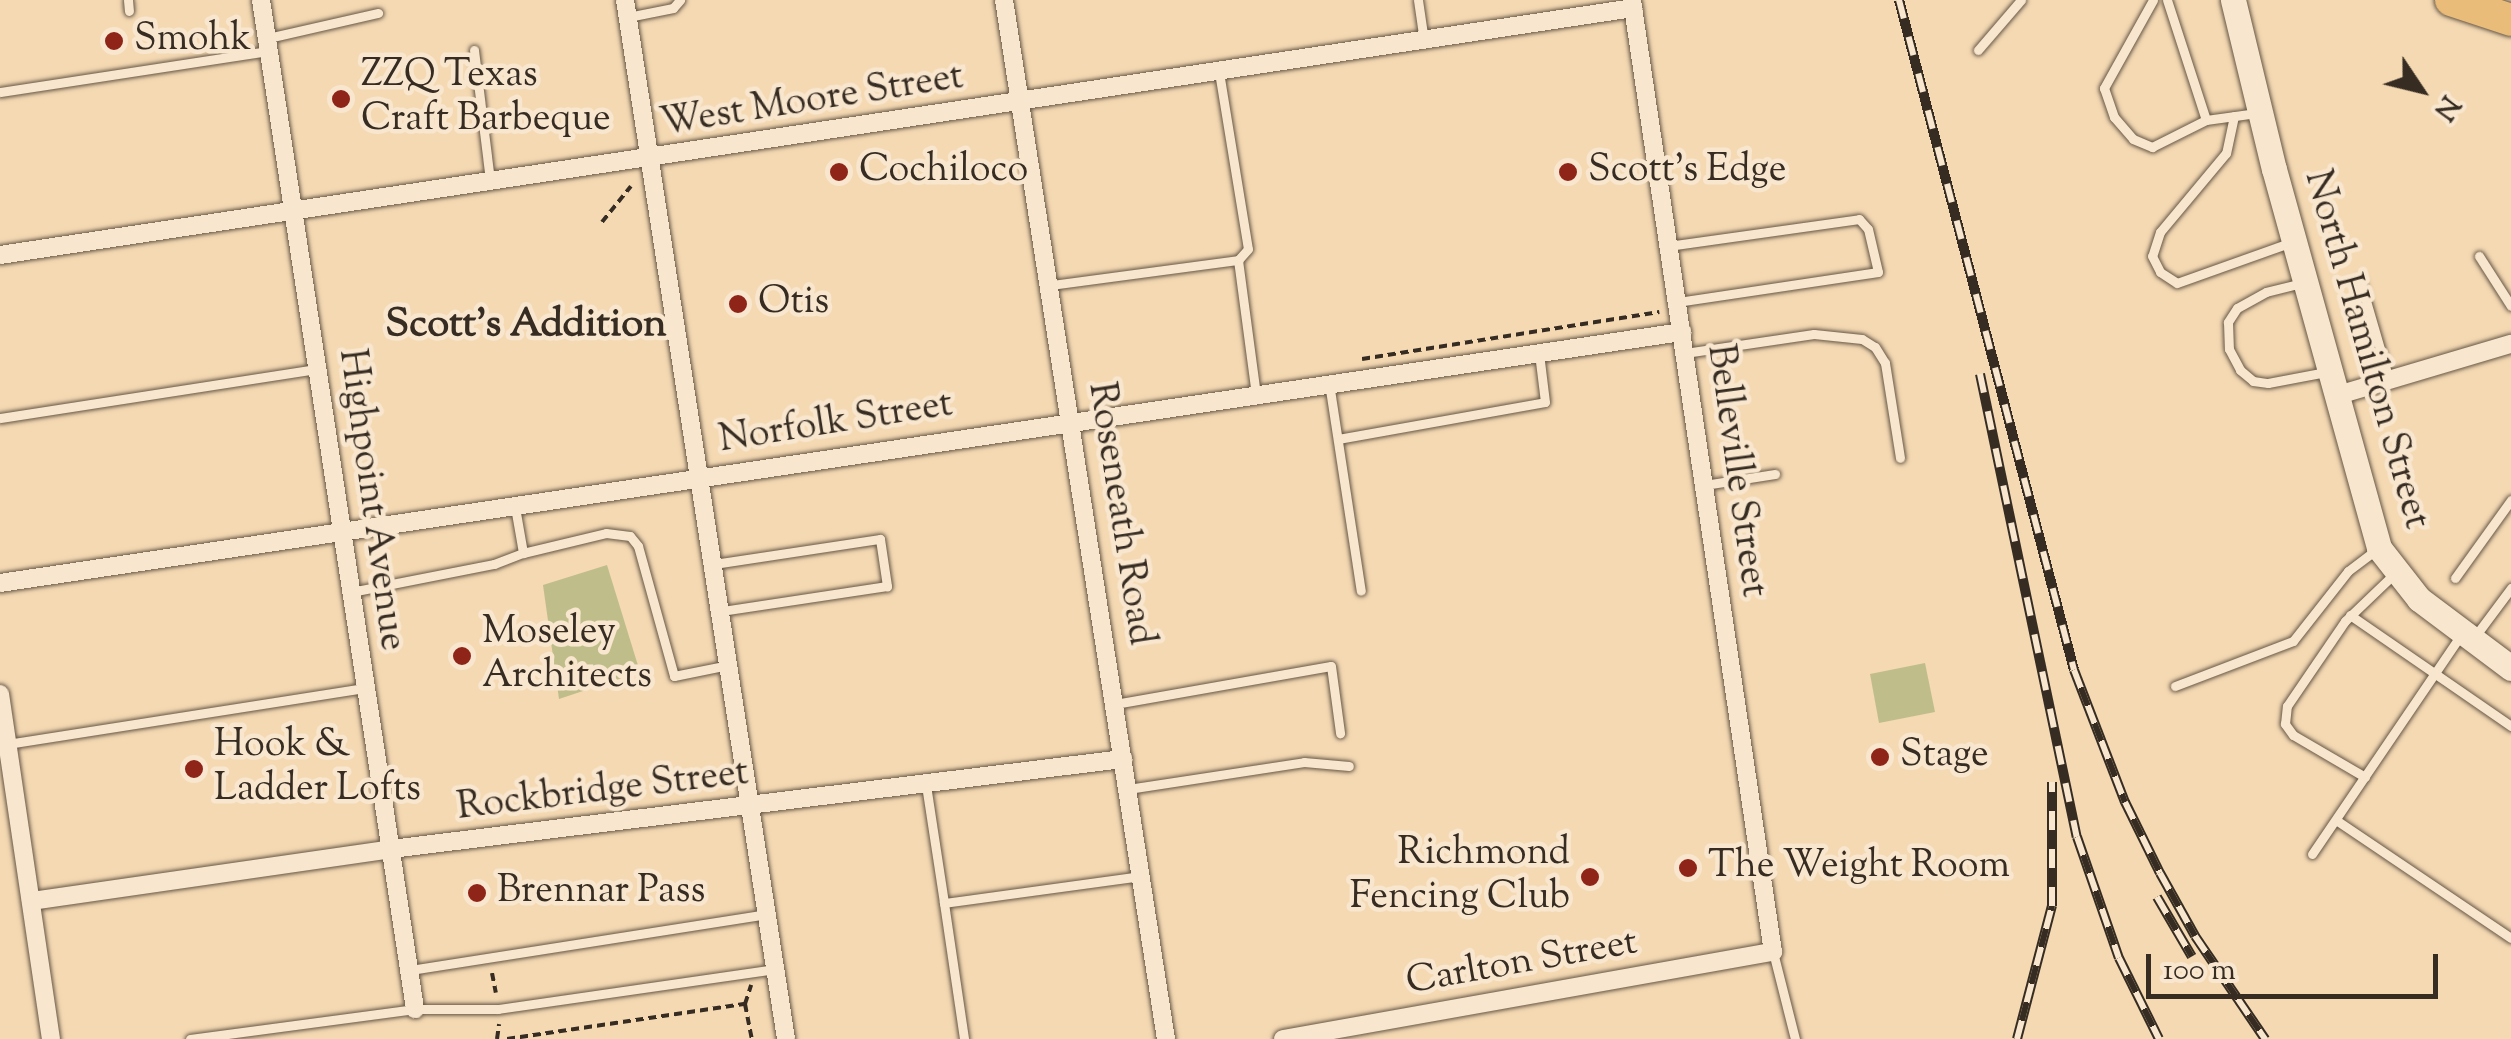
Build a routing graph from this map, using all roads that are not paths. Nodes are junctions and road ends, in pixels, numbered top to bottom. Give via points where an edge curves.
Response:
1 (261, 0) edge
2 (680, 0) edge
3 (1004, 0) edge
4 (1418, 0) edge
5 (2021, 0) edge
6 (2153, 0) edge
7 (2166, 0) edge
8 (2233, 0) edge
9 (2451, 0) edge
10 (1632, 4) edge
11 (627, 8) edge
12 (378, 13) dead end
13 (2511, 20) edge
14 (1424, 40) junction
15 (269, 44) junction
16 (474, 50) dead end
17 (1978, 50) dead end
18 (1220, 72) junction
19 (0, 92) edge
20 (1021, 102) junction
21 (2247, 115) junction
22 (2206, 120) junction
23 (650, 159) junction
24 (490, 184) junction
25 (295, 214) junction
26 (2294, 242) junction
27 (1668, 246) junction
28 (0, 255) edge
29 (2479, 256) dead end
30 (1238, 260) junction
31 (2360, 280) dead end
32 (2304, 283) junction
33 (1051, 284) junction
34 (1677, 302) junction
35 (2511, 306) edge
36 (1682, 332) junction
37 (2511, 344) edge
38 (1539, 353) junction
39 (1685, 353) junction
40 (318, 369) junction
41 (2389, 380) junction
42 (2331, 383) junction
43 (1329, 384) junction
44 (1256, 395) junction
45 (0, 418) edge
46 (1072, 420) junction
47 (1338, 439) junction
48 (1900, 458) dead end
49 (1775, 474) dead end
50 (701, 478) junction
51 (1704, 485) junction
52 (2511, 500) edge
53 (514, 504) junction
54 (342, 530) junction
55 (2378, 548) junction
56 (522, 554) junction
57 (714, 564) junction
58 (2398, 572) junction
59 (2456, 578) dead end
60 (0, 582) edge
61 (2511, 588) edge
62 (1360, 590) dead end
63 (351, 592) junction
64 (720, 612) junction
65 (2350, 615) junction
66 (2466, 637) junction
67 (729, 665) junction
68 (2511, 668) edge
69 (2433, 673) junction
70 (2175, 686) dead end
71 (365, 688) junction
72 (0, 694) edge
73 (1115, 704) junction
74 (2511, 726) edge
75 (1340, 733) dead end
76 (8, 744) junction
77 (1124, 758) junction
78 (1349, 766) dead end
79 (2364, 778) junction
80 (926, 785) junction
81 (1128, 788) junction
82 (750, 808) junction
83 (2336, 820) junction
84 (391, 849) junction
85 (2312, 854) dead end
86 (1142, 876) junction
87 (31, 901) junction
88 (944, 903) junction
89 (768, 914) junction
90 (2511, 938) edge
91 (1773, 952) junction
92 (776, 969) junction
93 (410, 970) junction
94 (415, 1008) junction
95 (1163, 1038) edge
96 (51, 1039) edge
97 (190, 1039) edge
98 (786, 1039) edge
99 (964, 1039) edge
100 (1282, 1039) edge
101 (1795, 1039) edge

1 - 15 street, Highpoint Avenue
2 - 11 lane via 673,8
3 - 20 street, Roseneath Road
4 - 14 lane
5 - 17 lane
6 - 22 lane via 2104,88 2114,117 2152,147
7 - 22 lane
8 - 21 street, North Hamilton Street
9 - 13 highway
10 - 14 street, West Moore Street
10 - 27 street, Belleville Street
11 - 23 street
12 - 15 lane
14 - 18 street, West Moore Street
15 - 19 lane
15 - 25 street, Highpoint Avenue
16 - 24 lane
18 - 20 street, West Moore Street
18 - 30 lane via 1248,250
20 - 23 street, West Moore Street
20 - 33 street, Roseneath Road
21 - 22 lane
21 - 26 street, North Hamilton Street
21 - 26 lane via 2226,152 2160,232 2152,256 2160,272 2177,283
23 - 24 street, West Moore Street
23 - 50 street
24 - 25 street, West Moore Street
25 - 28 street, West Moore Street
25 - 40 street, Highpoint Avenue
26 - 32 street, North Hamilton Street
27 - 34 street, Belleville Street
27 - 34 lane via 1860,219 1878,272
29 - 35 lane
30 - 33 lane
30 - 44 lane
31 - 41 lane
32 - 42 street, North Hamilton Street
32 - 42 lane via 2245,301 2228,322 2230,350 2254,381
33 - 46 street, Roseneath Road
34 - 36 street, Belleville Street
36 - 38 street, Norfolk Street
36 - 39 street, Belleville Street
37 - 41 street
38 - 43 street, Norfolk Street
38 - 47 lane via 1545,402
39 - 48 lane via 1814,334 1862,339 1885,363
39 - 51 street, Belleville Street
40 - 45 lane
40 - 54 street, Highpoint Avenue
41 - 42 street
42 - 55 street, North Hamilton Street
43 - 44 street, Norfolk Street
43 - 47 lane
44 - 46 street, Norfolk Street
46 - 50 street, Norfolk Street
46 - 73 street, Roseneath Road
47 - 62 lane
49 - 51 lane
50 - 53 street, Norfolk Street
50 - 57 street
51 - 91 street, Belleville Street
52 - 59 lane
53 - 54 street, Norfolk Street
53 - 56 lane
54 - 60 street, Norfolk Street
54 - 63 street, Highpoint Avenue
55 - 58 street, North Hamilton Street
55 - 70 lane via 2348,572 2293,641
56 - 63 lane
56 - 67 lane via 606,533 630,536 674,676
57 - 64 street
57 - 64 lane via 880,539 888,586
58 - 65 lane
58 - 66 street, North Hamilton Street
61 - 66 lane
63 - 71 street, Highpoint Avenue
64 - 67 street
65 - 69 lane
65 - 79 lane via 2287,706 2285,724
66 - 68 street, North Hamilton Street
66 - 69 lane
67 - 82 street
69 - 74 lane
69 - 79 lane
71 - 76 lane
71 - 84 street, Highpoint Avenue
72 - 76 street
73 - 75 lane via 1331,666
73 - 77 street, Roseneath Road
76 - 87 street
77 - 80 street, Rockbridge Street
77 - 81 street, Roseneath Road
78 - 81 lane via 1304,762
79 - 83 lane
80 - 82 street, Rockbridge Street
80 - 88 lane
81 - 86 street, Roseneath Road
82 - 84 street, Rockbridge Street
82 - 89 street
83 - 85 lane
83 - 90 lane
84 - 87 street, Rockbridge Street
84 - 93 street, Highpoint Avenue
86 - 88 lane
86 - 95 street, Roseneath Road
87 - 96 street
88 - 99 lane
89 - 92 street
89 - 93 lane
91 - 100 street, Carlton Street
91 - 101 lane
92 - 94 lane via 498,1009
92 - 98 street
93 - 94 street, Highpoint Avenue
94 - 97 lane

